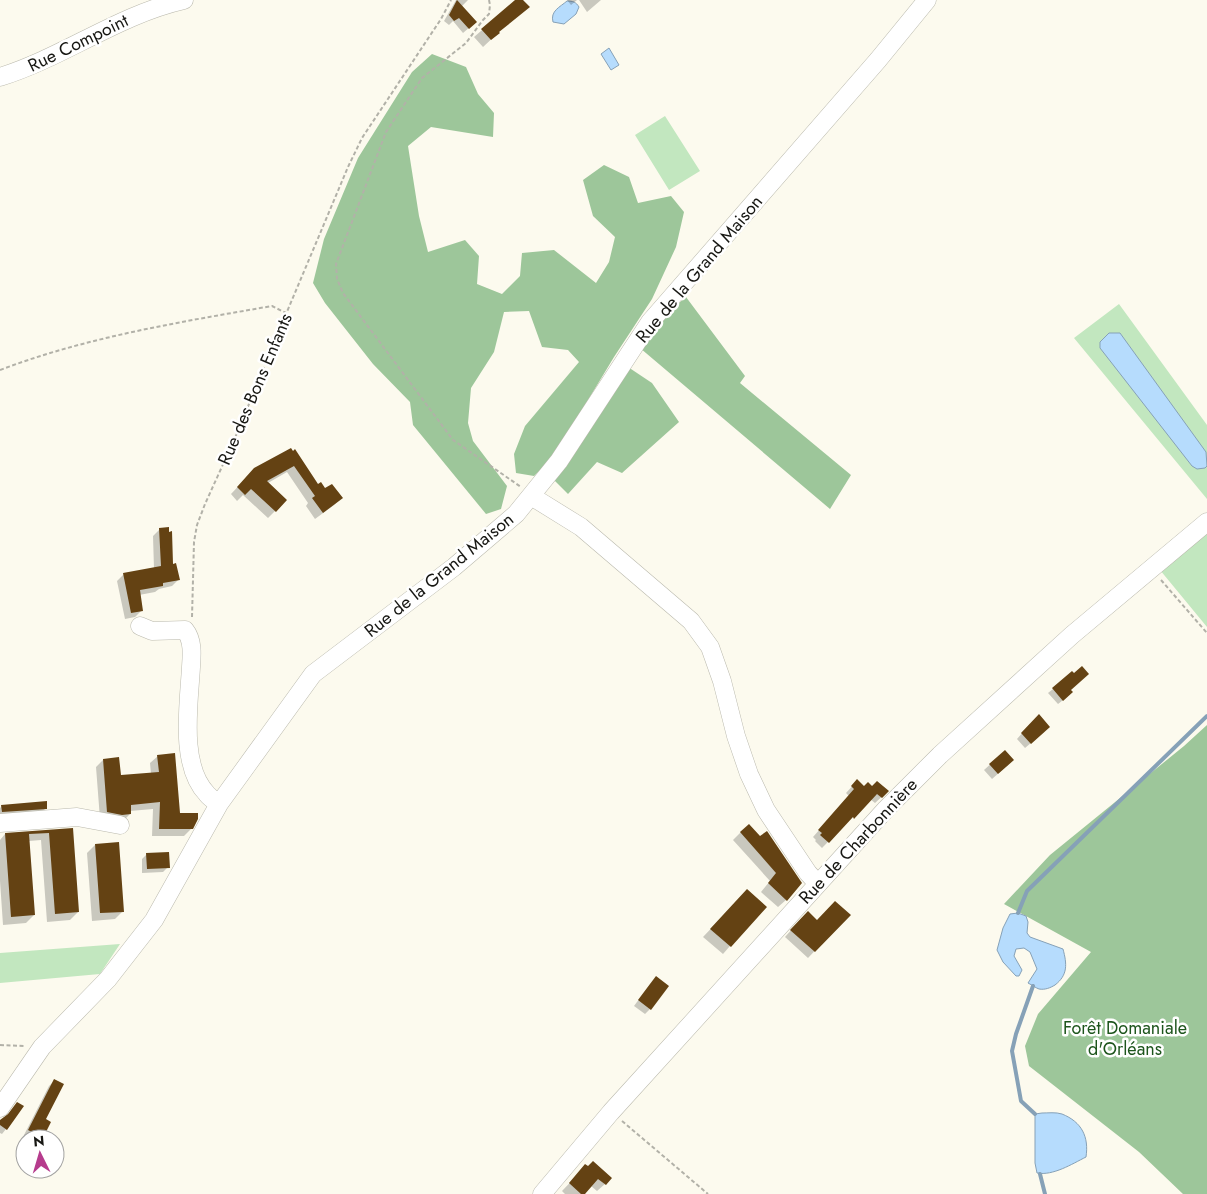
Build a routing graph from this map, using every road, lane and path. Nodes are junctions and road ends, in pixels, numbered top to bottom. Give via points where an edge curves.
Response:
1 (184, 0) edge
2 (451, 0) edge
3 (489, 0) edge
4 (927, 0) edge
5 (0, 78) edge
6 (286, 313) junction
7 (0, 370) edge
8 (527, 492) junction
9 (1207, 522) edge
10 (1151, 569) junction
11 (140, 626) dead end
12 (1207, 634) edge
13 (190, 635) junction
14 (219, 804) junction
15 (0, 823) edge
16 (120, 824) dead end
17 (818, 884) junction
18 (0, 1045) edge
19 (42, 1047) junction
20 (0, 1108) edge
21 (611, 1112) junction
22 (542, 1194) edge
23 (708, 1194) edge

1 - 5 street, Rue Compoint via 134,16 43,61
2 - 6 path, Rue des Bons Enfants via 362,138
3 - 8 path via 489,14 466,43 422,78 386,132 336,264 337,279 343,293 453,440
4 - 8 street, Rue de la Grand Maison via 650,322 559,461
6 - 7 path via 272,306 172,325 82,344
6 - 13 path, Rue des Bons Enfants via 197,525
8 - 14 street, Rue de la Grand Maison via 516,514 454,567 313,674
8 - 17 street via 582,527 691,621 710,647 749,774 766,810
9 - 10 street, Rue de Charbonnière
10 - 12 path
10 - 17 street, Rue de Charbonnière via 1072,635 940,755
11 - 13 street via 152,631 185,630
13 - 14 street via 189,752 206,794
14 - 19 street, Rue de la Grand Maison via 154,920 108,979
15 - 16 street via 78,817
17 - 21 street, Rue de Charbonnière
18 - 19 path
19 - 20 street, Rue de la Grand Maison
21 - 22 street, Rue de Charbonnière
21 - 23 path

